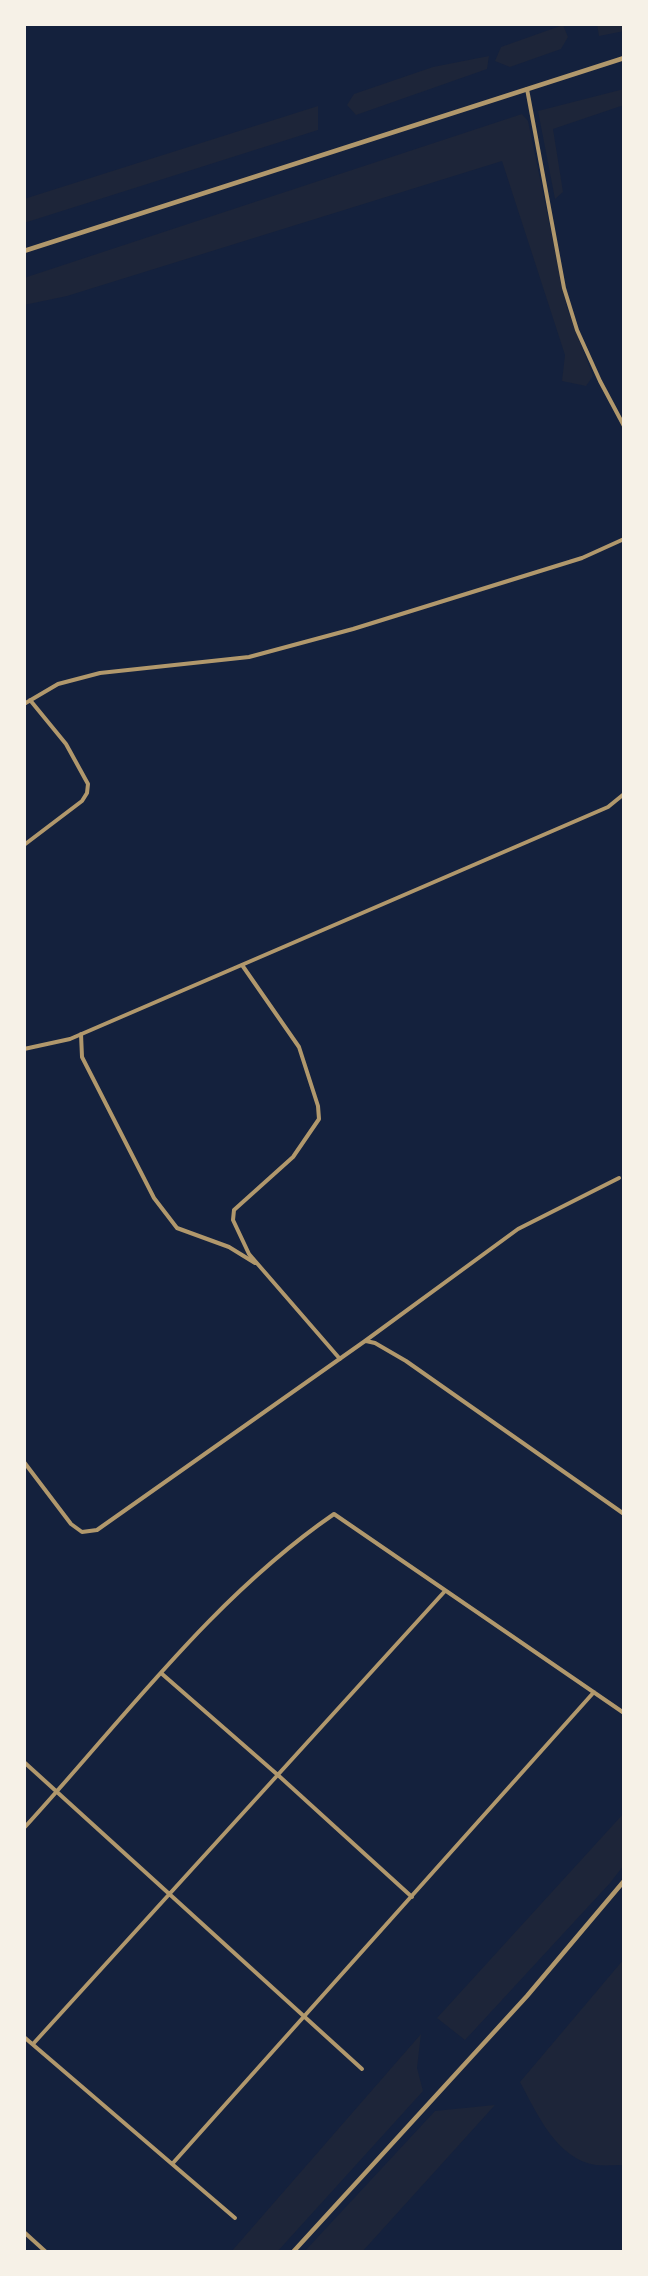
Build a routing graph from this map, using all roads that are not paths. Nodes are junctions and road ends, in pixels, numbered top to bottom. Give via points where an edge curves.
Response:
1 (624, 58) edge
2 (526, 89) junction
3 (24, 251) edge
4 (624, 426) edge
5 (624, 539) edge
6 (30, 700) junction
7 (24, 704) edge
8 (624, 795) edge
9 (24, 845) edge
10 (242, 965) junction
11 (81, 1034) junction
12 (24, 1049) edge
13 (619, 1178) dead end
14 (259, 1265) junction
15 (365, 1341) junction
16 (340, 1359) junction
17 (24, 1462) edge
18 (624, 1514) edge
19 (445, 1591) junction
20 (160, 1673) junction
21 (594, 1692) junction
22 (624, 1713) edge
23 (24, 1762) edge
24 (279, 1776) junction
25 (57, 1792) junction
26 (24, 1828) edge
27 (624, 1881) edge
28 (169, 1892) junction
29 (412, 1897) junction
30 (304, 2017) junction
31 (24, 2037) edge
32 (33, 2044) junction
33 (362, 2069) dead end
34 (173, 2163) junction
35 (235, 2218) dead end
36 (24, 2232) edge
37 (46, 2252) edge
38 (293, 2252) edge

1 - 2 street
2 - 3 street
2 - 4 street via 564,288 577,330
5 - 6 street via 582,558 342,632 249,657 100,673 58,684
6 - 7 street
6 - 9 street via 66,744 88,784 82,801
8 - 10 street via 608,807
10 - 11 street
10 - 14 street via 299,1047 319,1119 293,1158 234,1210 233,1220 249,1254
11 - 12 street
11 - 14 street via 82,1057 159,1206 177,1228 229,1247
13 - 15 street via 518,1229
14 - 16 street
15 - 16 street
15 - 18 street via 406,1361
16 - 17 street via 97,1530 82,1532 71,1524
19 - 20 street via 334,1514 258,1572
19 - 21 street
19 - 24 street
20 - 24 street
20 - 25 street
21 - 22 street
21 - 29 street
23 - 25 street
24 - 28 street
24 - 29 street
25 - 26 street
25 - 28 street
27 - 38 street via 527,1996
28 - 30 street
28 - 32 street
29 - 30 street
30 - 33 street
30 - 34 street
31 - 32 street
32 - 34 street
34 - 35 street
36 - 37 street

